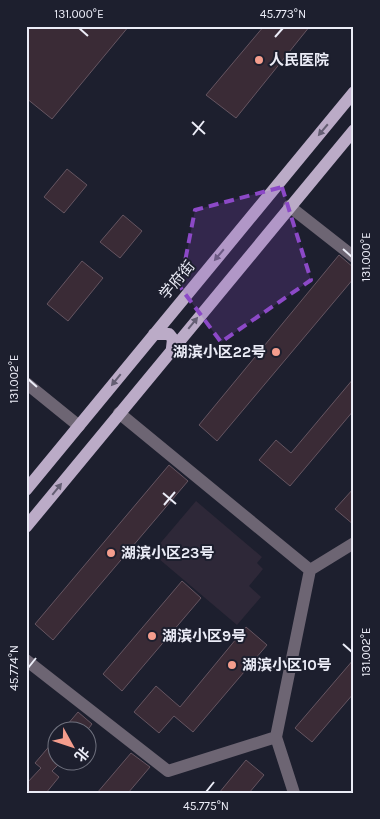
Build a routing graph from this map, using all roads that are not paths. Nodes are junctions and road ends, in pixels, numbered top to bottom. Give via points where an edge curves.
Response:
1 (354, 92) edge
2 (354, 130) edge
3 (289, 206) junction
4 (354, 257) edge
5 (154, 334) junction
6 (172, 348) junction
7 (26, 383) edge
8 (120, 413) junction
9 (79, 426) junction
10 (26, 490) edge
11 (26, 527) edge
12 (354, 543) edge
13 (310, 570) junction
14 (26, 660) edge
15 (276, 737) junction
16 (294, 793) edge

1 -> 5 main road, 学府街
2 - 3 main road
3 - 4 street
6 -> 3 main road
5 - 6 main road via 169,334 173,339
5 -> 9 main road, 学府街
6 - 8 main road
7 - 9 street
11 -> 8 main road
8 - 13 street
9 - 10 main road, 学府街
12 - 13 street
13 - 15 street
14 - 15 street via 168,771
15 - 16 street

